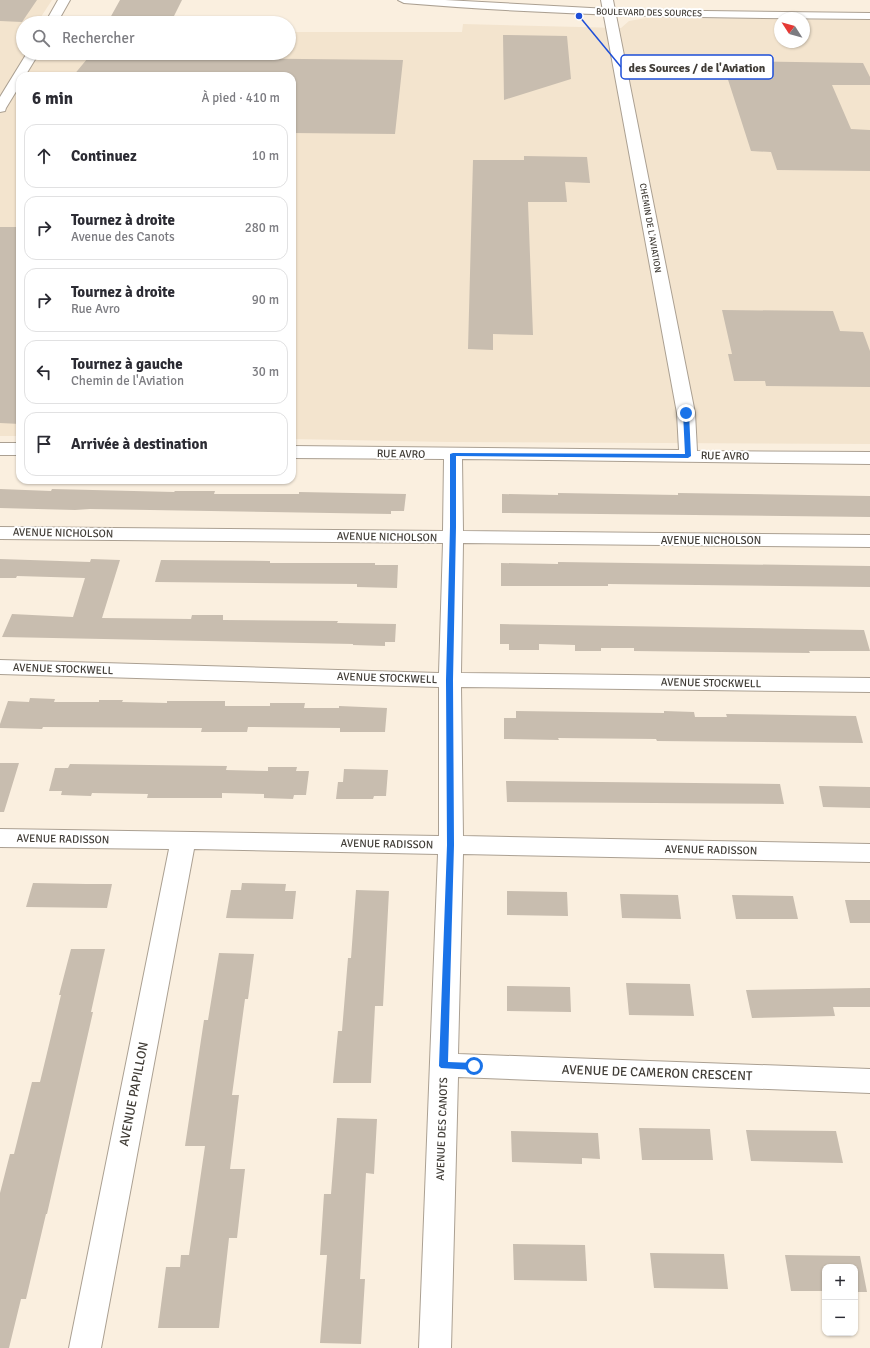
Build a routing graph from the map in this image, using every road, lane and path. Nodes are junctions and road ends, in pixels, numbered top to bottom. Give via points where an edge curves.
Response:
1 (64, 0) edge
2 (404, 0) edge
3 (506, 0) edge
4 (564, 0) edge
5 (538, 2) junction
6 (663, 2) dead end
7 (692, 5) junction
8 (608, 6) edge
9 (870, 7) edge
10 (55, 16) edge
11 (870, 16) edge
12 (29, 60) edge
13 (22, 72) edge
14 (16, 81) edge
15 (0, 108) edge
16 (0, 449) edge
17 (16, 449) edge
18 (296, 452) edge
19 (453, 454) junction
20 (688, 456) junction
21 (870, 458) edge
22 (0, 532) edge
23 (453, 538) junction
24 (870, 541) edge
25 (0, 667) edge
26 (450, 680) junction
27 (870, 686) edge
28 (0, 838) edge
29 (183, 840) junction
30 (451, 845) junction
31 (870, 853) edge
32 (444, 1066) junction
33 (870, 1081) edge
34 (85, 1348) edge
35 (435, 1348) edge

1 - 10 street
2 - 8 street, BOULEVARD DES SOURCES via 477,6
3 - 5 street, BOULEVARD DES SOURCES
4 - 5 street
5 - 8 street, BOULEVARD DES SOURCES
6 - 7 street
7 - 8 street, BOULEVARD DES SOURCES
7 - 9 street, BOULEVARD DES SOURCES
8 - 11 street, BOULEVARD DES SOURCES
8 - 20 street, CHEMIN DE L'AVIATION via 686,413
12 - 13 street
14 - 15 street
16 - 17 street
18 - 19 street, RUE AVRO
19 - 20 street, RUE AVRO
19 - 23 street, AVENUE DES CANOTS
20 - 21 street, RUE AVRO
22 - 23 street, AVENUE NICHOLSON
23 - 24 street, AVENUE NICHOLSON
23 - 26 street, AVENUE DES CANOTS
25 - 26 street, AVENUE STOCKWELL
26 - 27 street, AVENUE STOCKWELL
26 - 30 street, AVENUE DES CANOTS
28 - 29 street, AVENUE RADISSON
29 - 30 street, AVENUE RADISSON
29 - 34 street, AVENUE PAPILLON
30 - 31 street, AVENUE RADISSON
30 - 32 street, AVENUE DES CANOTS
32 - 33 street, AVENUE DE CAMERON CRESCENT
32 - 35 street, AVENUE DES CANOTS

